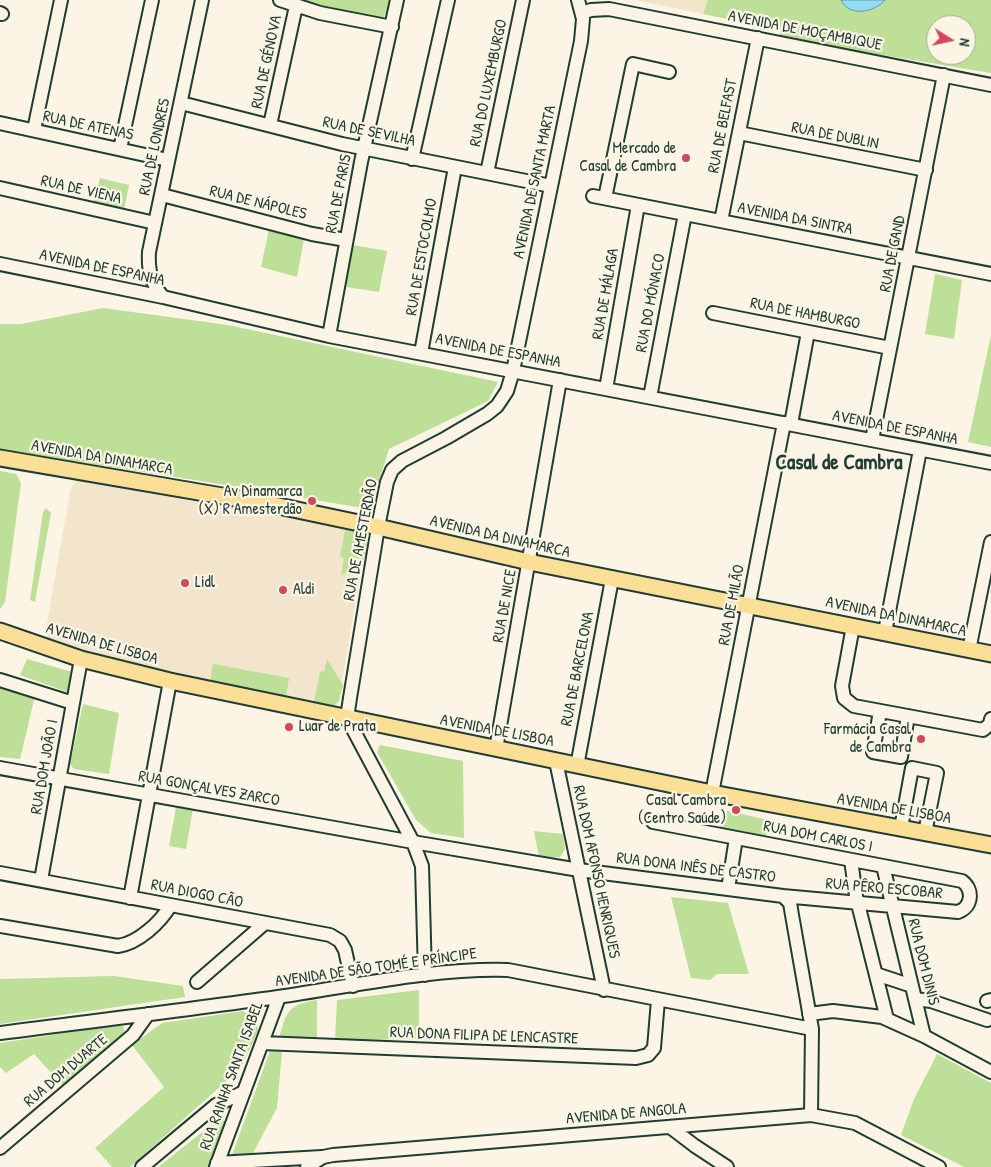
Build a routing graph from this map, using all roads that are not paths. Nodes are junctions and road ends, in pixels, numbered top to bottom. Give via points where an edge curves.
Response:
1 (61, 0) edge
2 (152, 0) edge
3 (202, 0) edge
4 (280, 0) edge
5 (397, 0) edge
6 (448, 0) edge
7 (523, 0) edge
8 (578, 0) edge
9 (296, 6) junction
10 (582, 13) junction
11 (392, 27) junction
12 (758, 38) junction
13 (670, 72) dead end
14 (944, 75) junction
15 (991, 84) edge
16 (181, 103) junction
17 (0, 123) edge
18 (270, 125) junction
19 (34, 130) junction
20 (739, 133) junction
21 (120, 149) junction
22 (364, 149) junction
23 (412, 159) junction
24 (168, 160) junction
25 (455, 167) junction
26 (926, 170) junction
27 (487, 173) junction
28 (551, 186) junction
29 (0, 188) edge
30 (162, 195) junction
31 (638, 205) junction
32 (684, 214) junction
33 (721, 221) junction
34 (156, 223) junction
35 (346, 240) junction
36 (908, 258) junction
37 (0, 264) edge
38 (991, 274) edge
39 (163, 297) junction
40 (713, 313) dead end
41 (808, 332) junction
42 (329, 336) junction
43 (890, 348) junction
44 (421, 353) junction
45 (512, 370) junction
46 (560, 380) junction
47 (606, 388) junction
48 (650, 397) junction
49 (787, 424) junction
50 (872, 440) junction
51 (920, 450) junction
52 (0, 458) edge
53 (991, 464) edge
54 (378, 527) junction
55 (991, 542) edge
56 (528, 562) junction
57 (612, 578) junction
58 (748, 605) junction
59 (853, 626) junction
60 (0, 631) edge
61 (885, 632) junction
62 (969, 650) junction
63 (991, 654) edge
64 (80, 659) junction
65 (0, 680) edge
66 (170, 681) junction
67 (73, 703) junction
68 (880, 711) junction
69 (908, 716) junction
70 (347, 718) junction
71 (991, 719) edge
72 (496, 749) junction
73 (901, 757) junction
74 (556, 761) junction
75 (577, 766) junction
76 (0, 768) edge
77 (912, 768) junction
78 (60, 778) junction
79 (712, 793) junction
80 (149, 794) junction
81 (653, 822) dead end
82 (901, 828) junction
83 (925, 833) junction
84 (736, 838) junction
85 (413, 842) junction
86 (990, 847) edge
87 (851, 860) junction
88 (883, 866) junction
89 (579, 870) junction
90 (0, 872) edge
91 (41, 880) junction
92 (728, 889) junction
93 (970, 894) joint
94 (783, 896) junction
95 (130, 898) junction
96 (858, 903) junction
97 (170, 906) junction
98 (892, 906) junction
99 (265, 923) junction
100 (0, 926) edge
101 (876, 974) junction
102 (425, 975) junction
103 (197, 982) dead end
104 (353, 986) junction
105 (912, 986) junction
106 (604, 990) junction
107 (279, 997) junction
108 (915, 999) junction
109 (658, 1000) junction
110 (148, 1014) junction
111 (809, 1014) junction
112 (887, 1019) junction
113 (986, 1020) dead end
114 (812, 1029) junction
115 (0, 1033) edge
116 (924, 1036) junction
117 (262, 1043) junction
118 (991, 1072) edge
119 (244, 1092) junction
120 (811, 1115) junction
121 (708, 1124) junction
122 (670, 1127) junction
123 (695, 1146) junction
124 (0, 1148) edge
125 (323, 1157) junction
126 (216, 1165) edge
127 (142, 1167) edge
128 (307, 1167) edge
129 (727, 1167) edge
130 (939, 1167) edge

1 - 19 street
2 - 21 street
3 - 16 street, RUA DE LONDRES
4 - 9 street
5 - 11 street, RUA DE PARIS
6 - 23 street
7 - 27 street, RUA DO LUXEMBURGO
8 - 10 street, AVENIDA DE SANTA MARTA
9 - 11 street
9 - 18 street, RUA DE GÉNOVA
10 - 12 street, AVENIDA DE MOÇAMBIQUE via 609,9
10 - 28 street, AVENIDA DE SANTA MARTA via 581,41
11 - 22 street, RUA DE PARIS
12 - 14 street, AVENIDA DE MOÇAMBIQUE
12 - 20 street, RUA DE BELFAST
13 - 31 street, AVENIDA DA SINTRA via 633,64 599,197
14 - 15 street, AVENIDA DE MOÇAMBIQUE
14 - 26 street, RUA DE GAND
16 - 18 street, RUA DE SEVILHA
16 - 24 street, RUA DE LONDRES
17 - 19 street, RUA DE ATENAS
18 - 22 street, RUA DE SEVILHA
19 - 21 street, RUA DE ATENAS
20 - 26 street, RUA DE DUBLIN
20 - 33 street, RUA DE BELFAST
21 - 24 street, RUA DE ATENAS
22 - 23 street, RUA DE SEVILHA
22 - 35 street, RUA DE PARIS
23 - 25 street, RUA DE SEVILHA
24 - 30 street, RUA DE LONDRES
25 - 27 street, RUA DE SEVILHA
25 - 44 street, RUA DE ESTOCOLMO
26 - 36 street, RUA DE GAND
27 - 28 street, RUA DE SEVILHA
28 - 45 street, AVENIDA DE SANTA MARTA
29 - 34 street, RUA DE VIENA
30 - 34 street, RUA DE LONDRES
30 - 35 street, RUA DE NÁPOLES
31 - 32 street, AVENIDA DA SINTRA
31 - 47 street, RUA DE MÁLAGA
32 - 33 street, AVENIDA DA SINTRA
32 - 48 street, RUA DO MÓNACO
33 - 36 street, AVENIDA DA SINTRA
34 - 39 street, RUA DE LONDRES via 149,272
35 - 42 street, RUA DE PARIS
36 - 38 street, AVENIDA DA SINTRA
36 - 43 street, RUA DE GAND
37 - 39 street, AVENIDA DE ESPANHA
39 - 42 street, AVENIDA DE ESPANHA
40 - 41 street, RUA DE HAMBURGO
41 - 43 street, RUA DE HAMBURGO
41 - 49 street, RUA DE MILÃO
42 - 44 street, AVENIDA DE ESPANHA
43 - 50 street, RUA DE GAND
44 - 45 street, AVENIDA DE ESPANHA
45 - 46 street, AVENIDA DE ESPANHA
45 - 54 street, RUA DE AMESTERDÃO via 507,391 497,406 446,438 402,460 392,470
46 - 47 street, AVENIDA DE ESPANHA
46 - 56 street, RUA DE NICE
47 - 48 street, AVENIDA DE ESPANHA
48 - 49 street, AVENIDA DE ESPANHA
49 - 50 street, AVENIDA DE ESPANHA
49 - 58 street, RUA DE MILÃO
50 - 51 street, AVENIDA DE ESPANHA
51 - 53 street, AVENIDA DE ESPANHA
51 - 61 street
52 - 54 main road, AVENIDA DA DINAMARCA via 269,504
54 - 56 main road, AVENIDA DA DINAMARCA
54 - 70 street, RUA DE AMESTERDÃO
55 - 62 street
56 - 57 main road, AVENIDA DA DINAMARCA
56 - 72 street, RUA DE NICE
57 - 58 main road, AVENIDA DA DINAMARCA
57 - 75 street, RUA DE BARCELONA
58 - 59 main road, AVENIDA DA DINAMARCA
58 - 79 street, RUA DE MILÃO
59 - 61 main road, AVENIDA DA DINAMARCA
59 - 68 street via 842,686 844,698 854,706
60 - 64 main road, AVENIDA DE LISBOA
61 - 62 main road, AVENIDA DA DINAMARCA
62 - 63 main road, AVENIDA DA DINAMARCA
64 - 66 main road, AVENIDA DE LISBOA
64 - 67 street, RUA DOM JOÃO I
65 - 67 street
66 - 70 main road, AVENIDA DE LISBOA
66 - 80 street
67 - 78 street, RUA DOM JOÃO I
68 - 69 street
68 - 73 street via 873,752
69 - 71 street via 982,730
69 - 73 street
70 - 72 main road, AVENIDA DE LISBOA
70 - 85 street
72 - 74 main road, AVENIDA DE LISBOA
73 - 77 street
74 - 75 main road, AVENIDA DE LISBOA
74 - 89 street, RUA DOM AFONSO HENRIQUES
75 - 79 main road, AVENIDA DE LISBOA
76 - 78 street, RUA GONÇALVES ZARCO
77 - 82 street
77 - 83 street via 937,773
78 - 80 street, RUA GONÇALVES ZARCO
78 - 91 street, RUA DOM JOÃO I
79 - 82 main road, AVENIDA DE LISBOA
80 - 85 street, RUA GONÇALVES ZARCO
80 - 95 street
81 - 84 street, RUA DOM CARLOS I
82 - 83 main road, AVENIDA DE LISBOA
83 - 86 main road, AVENIDA DE LISBOA
84 - 87 street, RUA DOM CARLOS I
84 - 92 street
85 - 89 street, RUA DONA INÊS DE CASTRO
85 - 102 street via 422,866
87 - 88 street, RUA DOM CARLOS I
87 - 96 street
88 - 93 street, RUA DOM CARLOS I via 962,881
88 - 98 street, RUA DOM DINIS
89 - 92 street, RUA DONA INÊS DE CASTRO
89 - 106 street, RUA DOM AFONSO HENRIQUES
90 - 91 street, RUA DIOGO CÃO
91 - 95 street, RUA DIOGO CÃO
92 - 94 street, RUA DONA INÊS DE CASTRO
93 - 98 street, RUA PÊRO ESCOBAR via 969,904 958,912
94 - 96 street, RUA PÊRO ESCOBAR
94 - 111 street, RUA DONA INÊS DE CASTRO via 790,903
95 - 97 street, RUA DIOGO CÃO
96 - 98 street, RUA PÊRO ESCOBAR
96 - 101 street
97 - 99 street, RUA DIOGO CÃO
97 - 100 street via 164,916 135,940 118,946
98 - 105 street, RUA DOM DINIS
99 - 103 street
99 - 104 street, RUA DIOGO CÃO via 330,935 340,941
101 - 105 street
101 - 112 street
102 - 104 street, AVENIDA DE SÃO TOMÉ E PRÍNCIPE
102 - 106 street, AVENIDA DE SÃO TOMÉ E PRÍNCIPE via 476,969 508,970
104 - 107 street, AVENIDA DE SÃO TOMÉ E PRÍNCIPE
105 - 108 street, RUA DOM DINIS
106 - 109 street, AVENIDA DE SÃO TOMÉ E PRÍNCIPE
107 - 110 street, AVENIDA DE SÃO TOMÉ E PRÍNCIPE
107 - 117 street, RUA RAINHA SANTA ISABEL
108 - 113 street via 931,1000
108 - 116 street, RUA DOM DINIS
109 - 114 street, AVENIDA DE SÃO TOMÉ E PRÍNCIPE
109 - 117 street, RUA DONA FILIPA DE LENCASTRE via 654,1048 648,1055 636,1058
110 - 115 street, AVENIDA DE SÃO TOMÉ E PRÍNCIPE
110 - 124 street, RUA DOM DUARTE via 133,1035
111 - 112 street via 832,1011
111 - 114 street, RUA DONA INÊS DE CASTRO
112 - 116 street
114 - 120 street, RUA DONA INÊS DE CASTRO
116 - 118 street
117 - 119 street, RUA RAINHA SANTA ISABEL
119 - 126 street, RUA RAINHA SANTA ISABEL
119 - 127 street via 216,1106
120 - 121 street, AVENIDA DE ANGOLA
120 - 130 street, AVENIDA DE ANGOLA via 855,1123
121 - 122 street, AVENIDA DE ANGOLA
121 - 123 street via 698,1132
122 - 123 street
122 - 125 street, AVENIDA DE ANGOLA
123 - 129 street
125 - 126 street
125 - 128 street, AVENIDA DE ANGOLA

